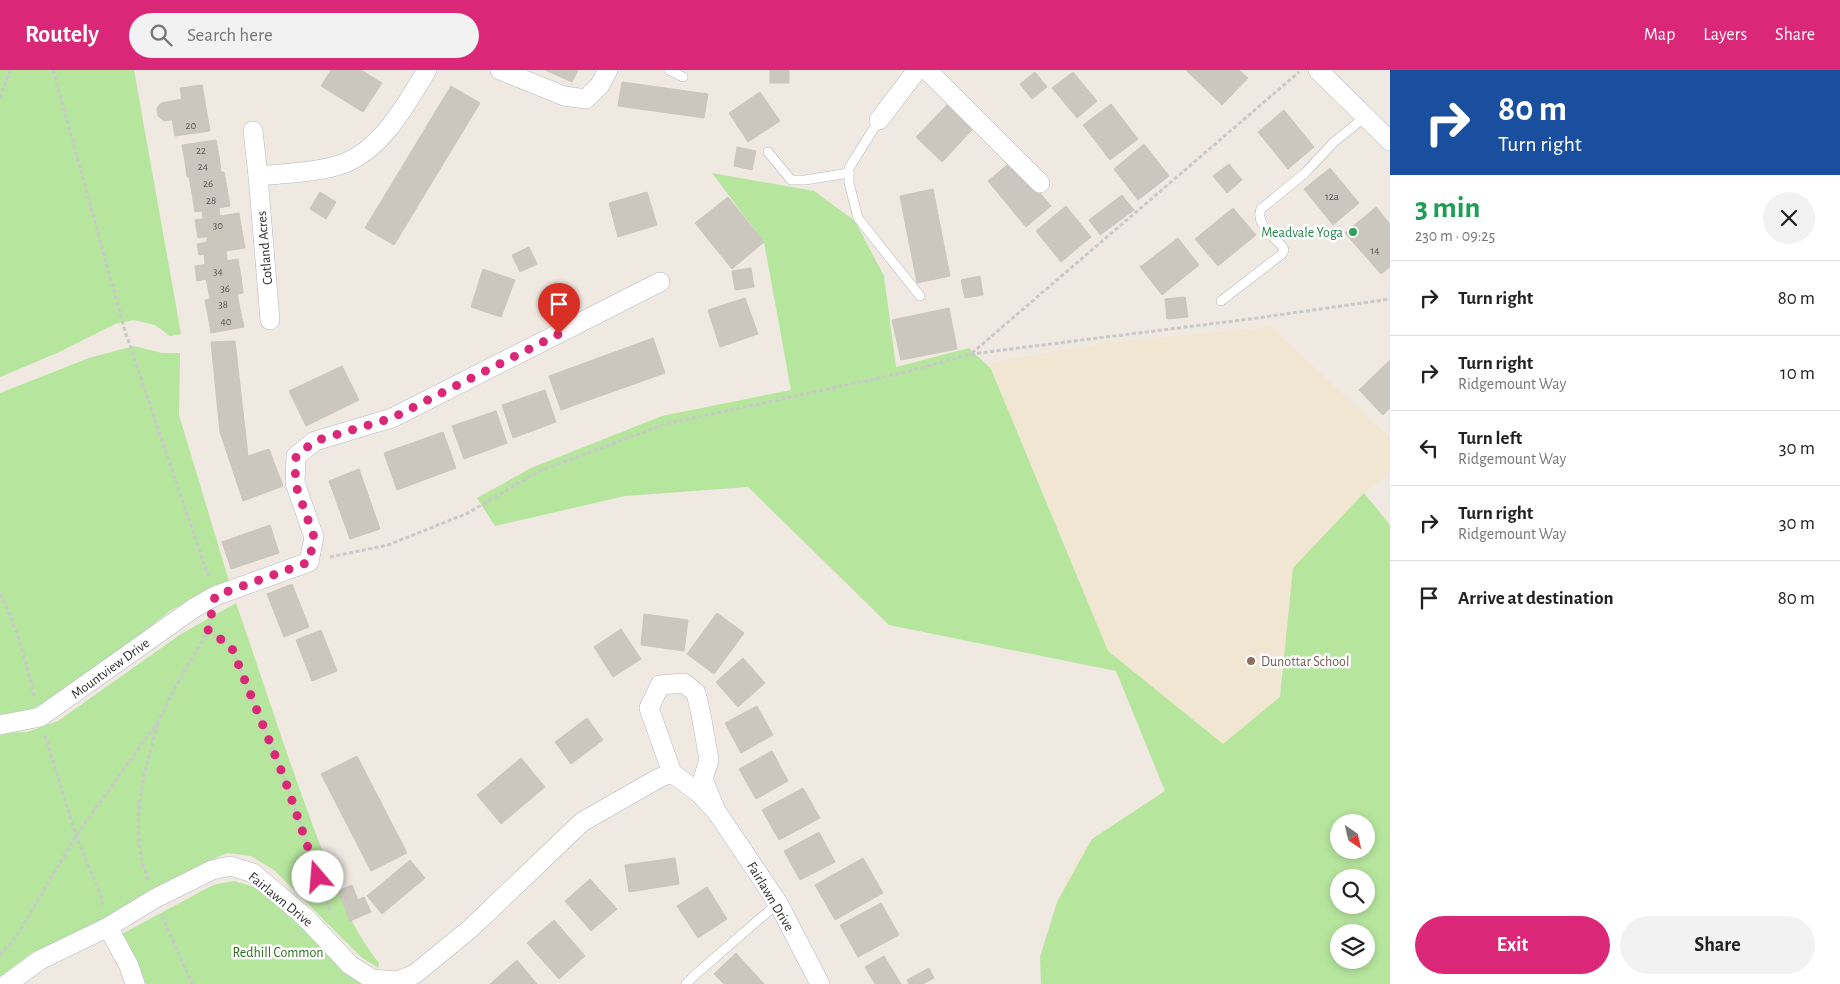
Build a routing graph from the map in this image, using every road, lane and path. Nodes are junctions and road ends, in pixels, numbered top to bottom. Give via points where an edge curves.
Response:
1 (10, 70) edge
2 (54, 70) edge
3 (427, 70) edge
4 (500, 70) edge
5 (608, 70) edge
6 (669, 70) edge
7 (917, 70) edge
8 (927, 70) edge
9 (1301, 70) edge
10 (1318, 70) edge
11 (683, 77) dead end
12 (0, 98) edge
13 (1365, 116) junction
14 (879, 120) joint
15 (253, 131) dead end
16 (1390, 141) edge
17 (768, 152) dead end
18 (849, 173) junction
19 (258, 176) junction
20 (1040, 183) dead end
21 (660, 282) dead end
22 (920, 296) dead end
23 (546, 298) dead end
24 (1390, 299) edge
25 (1220, 300) dead end
26 (270, 320) dead end
27 (559, 334) junction
28 (972, 354) junction
29 (309, 562) junction
30 (0, 594) edge
31 (215, 596) junction
32 (208, 631) junction
33 (40, 717) junction
34 (159, 720) junction
35 (0, 725) edge
36 (672, 773) junction
37 (716, 811) junction
38 (76, 836) junction
39 (154, 899) junction
40 (778, 903) junction
41 (334, 921) dead end
42 (108, 927) junction
43 (0, 955) edge
44 (7, 984) edge
45 (136, 984) edge
46 (192, 984) edge
47 (686, 984) edge
48 (820, 984) edge

1 - 12 path
2 - 31 path via 125,331
3 - 19 street via 401,114 365,151 346,162 322,169
4 - 5 street via 564,96 586,99 600,85
6 - 11 lane
7 - 14 street
8 - 20 street
9 - 28 path
10 - 13 street
13 - 16 street
13 - 25 lane via 1261,209 1261,223 1284,250
14 - 18 lane
15 - 19 street, Cotland Acres
17 - 18 lane via 791,180
18 - 22 lane via 858,218
19 - 26 street, Cotland Acres
21 - 27 street
23 - 27 lane
24 - 28 path
27 - 29 street via 392,418 315,441 296,456 295,483 314,537
28 - 29 path via 898,374 665,424 537,472 468,514 388,544
29 - 31 street, Mountview Drive
30 - 33 path via 22,644
31 - 32 path
31 - 33 street, Mountview Drive
32 - 34 path
32 - 41 path via 231,646 285,780
33 - 35 street, Mountview Drive
33 - 38 path
34 - 38 path
34 - 39 path via 144,772 137,815 140,860
36 - 37 street, Fairlawn Drive via 699,793
36 - 37 street, Fairlawn Drive via 649,708 660,685 684,683 696,694 709,760 703,779
36 - 39 street, Fairlawn Drive via 582,822 471,928 415,974 397,981 372,979 350,965 306,918 253,873 230,866 212,870
37 - 40 street, Fairlawn Drive
38 - 42 path via 101,896
38 - 43 path via 18,934
39 - 42 street, Fairlawn Drive
39 - 46 path
40 - 47 lane
40 - 48 street, Fairlawn Drive
42 - 44 street, Fairlawn Drive via 40,960
42 - 45 street

